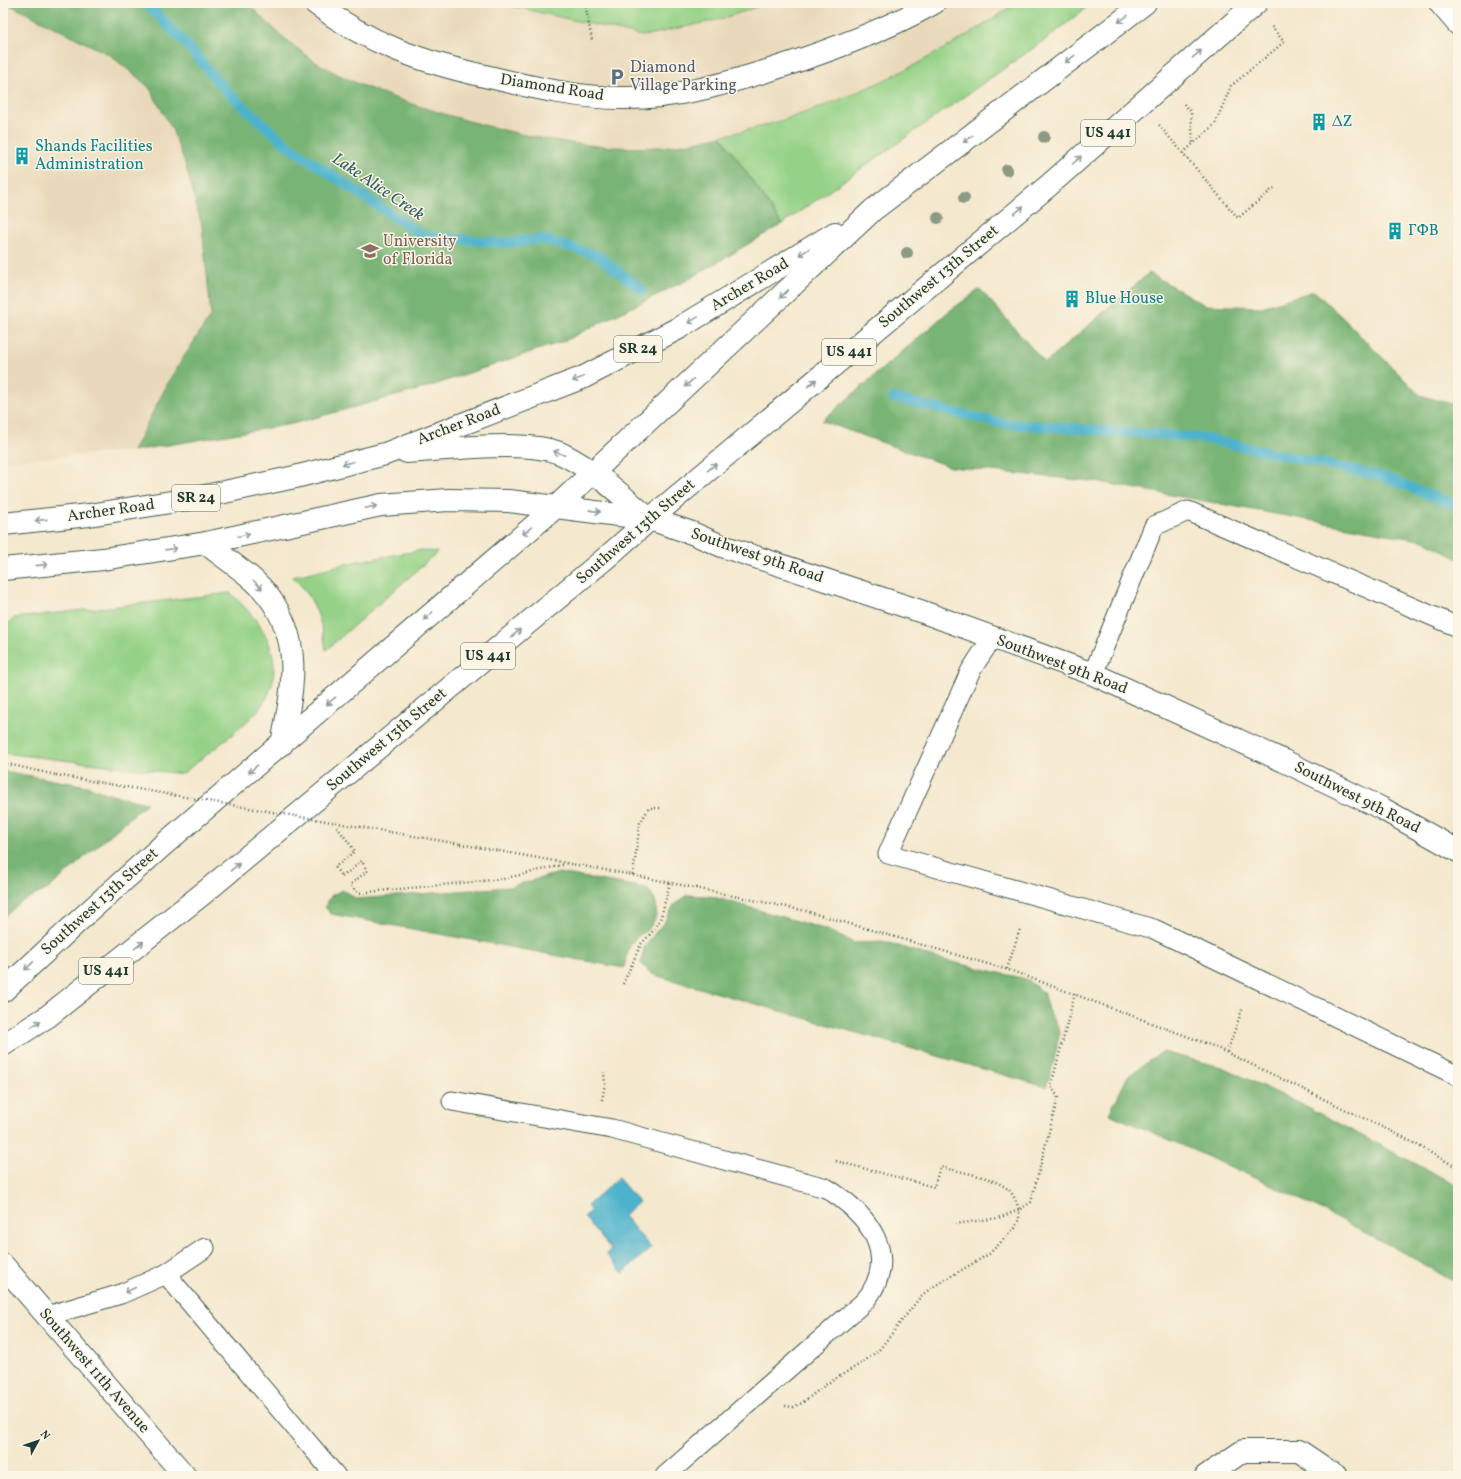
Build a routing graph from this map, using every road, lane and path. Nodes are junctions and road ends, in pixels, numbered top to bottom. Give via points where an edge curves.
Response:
1 (315, 3) edge
2 (585, 3) edge
3 (934, 3) edge
4 (1145, 3) edge
5 (1256, 3) edge
6 (1440, 3) edge
7 (1458, 24) edge
8 (1271, 26) dead end
9 (592, 41) dead end
10 (1183, 102) dead end
11 (1158, 125) dead end
12 (1193, 145) junction
13 (1183, 153) junction
14 (1274, 188) dead end
15 (873, 210) junction
16 (385, 454) junction
17 (593, 472) junction
18 (557, 506) junction
19 (650, 519) junction
20 (3, 524) edge
21 (206, 543) junction
22 (3, 569) edge
23 (1458, 627) edge
24 (992, 638) junction
25 (1093, 674) junction
26 (282, 744) junction
27 (3, 763) edge
28 (662, 808) dead end
29 (337, 827) dead end
30 (1458, 851) edge
31 (568, 863) junction
32 (633, 875) junction
33 (670, 882) junction
34 (1020, 929) dead end
35 (1007, 969) junction
36 (623, 984) dead end
37 (3, 991) edge
38 (1075, 994) junction
39 (1243, 1007) dead end
40 (3, 1045) edge
41 (1227, 1052) junction
42 (604, 1072) dead end
43 (1458, 1076) edge
44 (602, 1100) junction
45 (452, 1101) dead end
46 (610, 1102) dead end
47 (599, 1103) dead end
48 (834, 1160) dead end
49 (1458, 1168) edge
50 (1019, 1210) junction
51 (956, 1224) dead end
52 (205, 1248) dead end
53 (3, 1265) edge
54 (166, 1274) junction
55 (47, 1316) junction
56 (780, 1402) dead end
57 (185, 1476) edge
58 (336, 1476) edge
59 (666, 1476) edge
60 (1206, 1476) edge
61 (1336, 1476) edge

1 - 3 main road, Diamond Road via 370,39 442,67 565,93 622,98 668,96 714,87 818,55 866,37
2 - 9 path
4 -> 15 main road, Southwest 13th Street
19 -> 5 main road, Southwest 13th Street / US 441 via 1048,186
6 - 7 main road
8 - 12 path via 1284,42 1231,86 1215,124
10 - 12 path via 1191,112
11 - 13 path
12 - 13 path
13 - 14 path via 1238,218
15 -> 16 main road, Archer Road / SR 24 via 679,328 584,377
15 -> 17 main road, Southwest 13th Street
17 -> 16 main road via 553,451 513,446
16 -> 20 main road, Archer Road / SR 24 via 196,498 89,515
17 - 18 main road, Southwest 13th Street
17 - 19 main road
18 -> 19 main road
21 -> 18 main road via 381,505 448,500 509,501
18 -> 26 main road, Southwest 13th Street
19 - 24 main road, Southwest 9th Road
40 -> 19 main road, Southwest 13th Street / US 441 via 47,1017 205,892
22 -> 21 main road via 103,559
21 -> 26 main road via 254,581 280,614 292,652 293,685
23 - 25 lane via 1188,511 1154,526
24 - 25 main road, Southwest 9th Road
24 - 43 lane via 971,670 888,854 1154,929
25 - 30 main road, Southwest 9th Road via 1381,808
26 -> 37 main road, Southwest 13th Street via 85,914
27 - 31 path, bridge via 56,775
28 - 32 path via 649,808 640,823
29 - 31 path via 355,851 335,867 342,877 362,861 366,871 350,885 358,893 503,879
31 - 32 path
32 - 33 path
33 - 35 path via 806,911
33 - 36 path via 661,917 655,929 641,944
34 - 35 path
35 - 38 path
38 - 41 path
38 - 50 path via 1051,1086 1058,1097 1031,1202
39 - 41 path
41 - 49 path via 1404,1137
42 - 44 path
44 - 46 path
44 - 47 path
45 - 59 lane via 612,1129 826,1188 854,1209 874,1236 880,1249 882,1264 880,1278 865,1301
48 - 50 path via 934,1187 940,1167 971,1174 1009,1190
50 - 51 path via 998,1218
50 - 56 path via 1015,1228 989,1254 921,1296 879,1350 802,1403 787,1407
52 - 54 lane
53 - 55 main road, Southwest 11th Avenue
54 -> 55 lane via 121,1294
54 - 58 lane
55 - 57 main road, Southwest 11th Avenue
60 - 61 main road via 1243,1451 1298,1451

